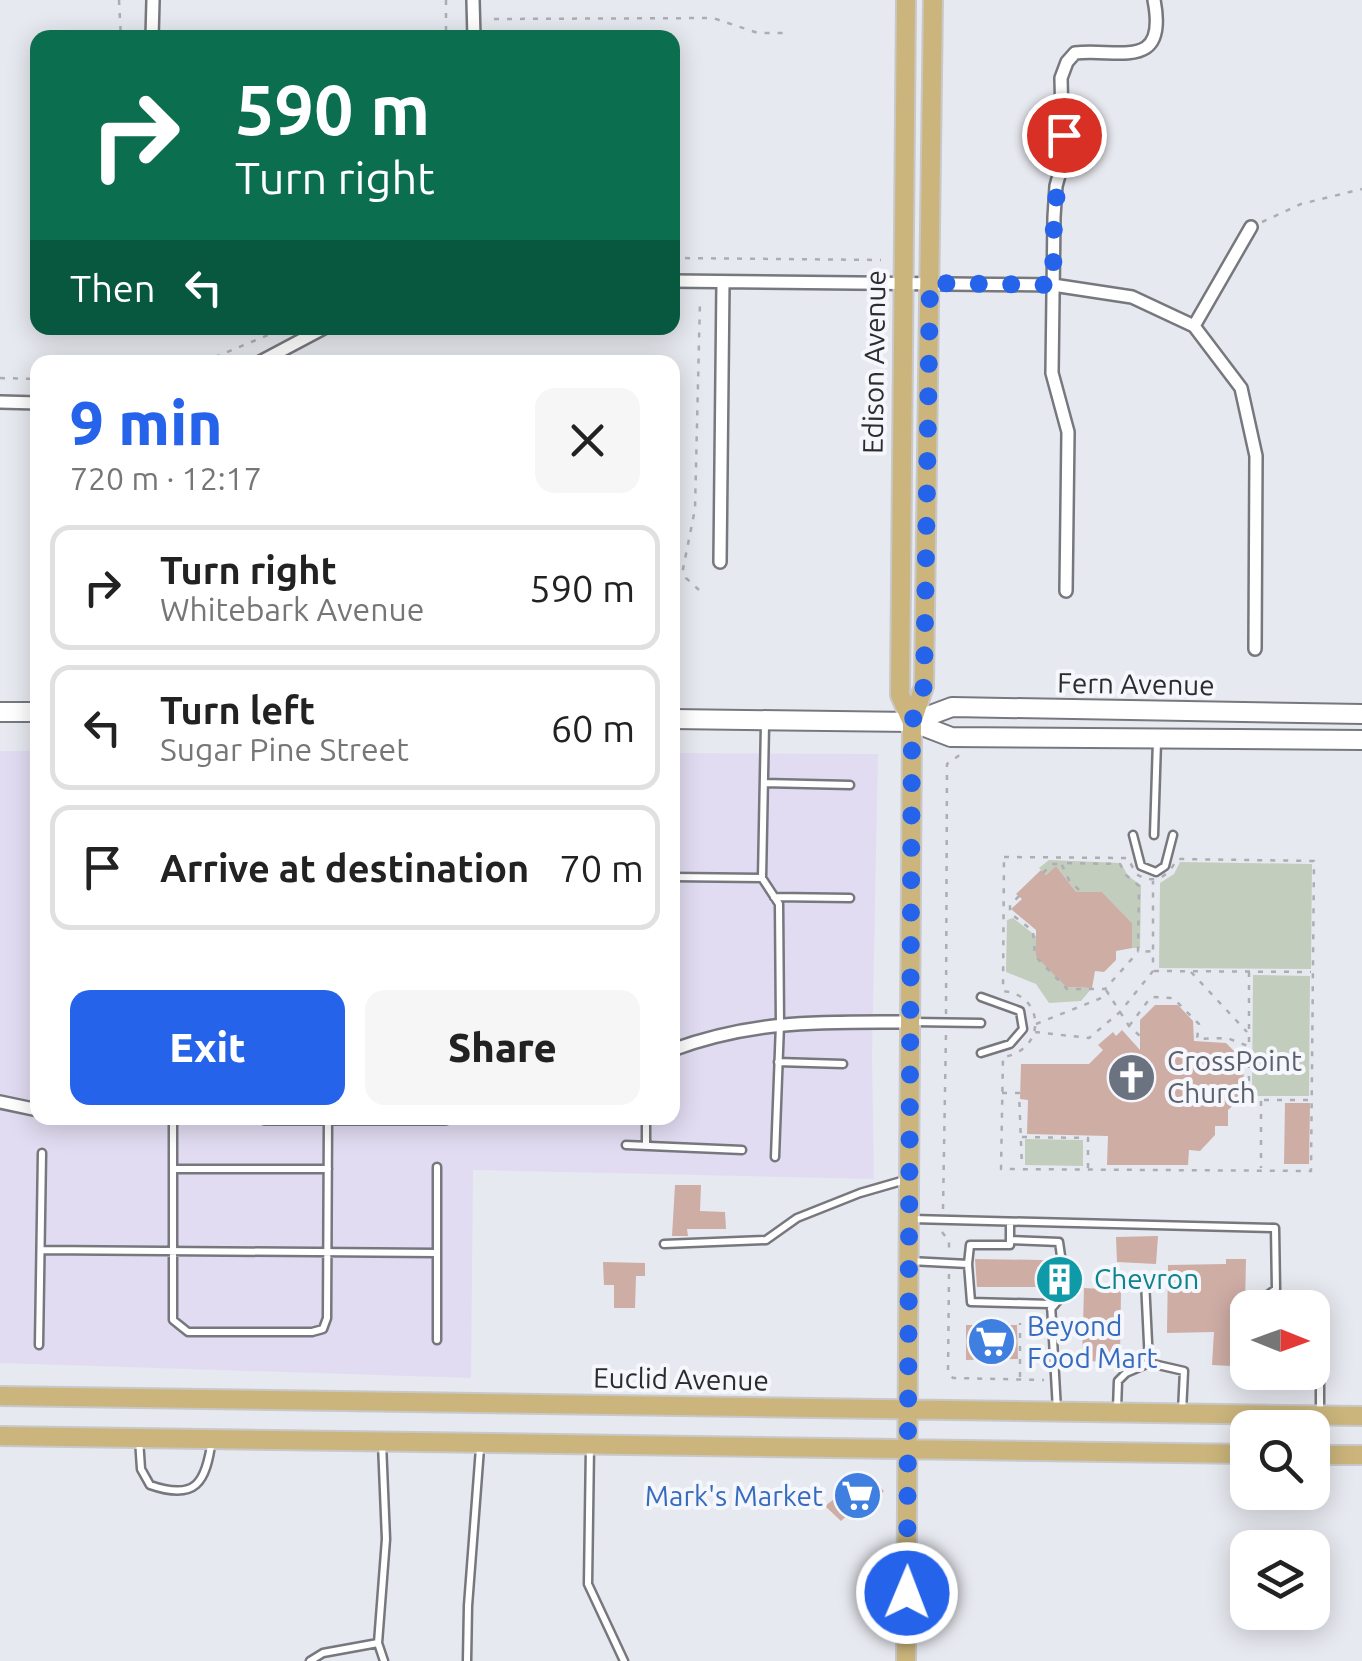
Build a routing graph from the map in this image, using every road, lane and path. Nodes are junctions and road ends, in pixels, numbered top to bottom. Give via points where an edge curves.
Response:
1 (119, 0) edge
2 (153, 0) edge
3 (446, 0) edge
4 (473, 0) edge
5 (906, 0) edge
6 (933, 0) edge
7 (1154, 0) edge
8 (494, 19) dead end
9 (121, 30) edge
10 (152, 30) edge
11 (446, 30) edge
12 (474, 30) edge
13 (787, 33) dead end
14 (1362, 189) edge
15 (1251, 227) joint
16 (680, 258) edge
17 (881, 260) dead end
18 (680, 281) edge
19 (723, 282) junction
20 (902, 283) junction
21 (930, 283) junction
22 (1053, 285) junction
23 (700, 300) dead end
24 (1194, 326) junction
25 (268, 335) edge
26 (311, 335) edge
27 (219, 355) edge
28 (273, 355) edge
29 (0, 378) edge
30 (30, 379) edge
31 (0, 402) edge
32 (30, 403) edge
33 (720, 562) dead end
34 (699, 590) dead end
35 (1066, 590) dead end
36 (1255, 649) dead end
37 (0, 712) edge
38 (30, 712) edge
39 (1362, 714) edge
40 (680, 720) edge
41 (765, 720) junction
42 (912, 722) junction
43 (1157, 740) junction
44 (1362, 740) edge
45 (974, 754) dead end
46 (764, 783) junction
47 (850, 784) dead end
48 (1133, 834) dead end
49 (1154, 835) dead end
50 (1172, 835) dead end
51 (1062, 864) junction
52 (1043, 872) dead end
53 (680, 877) edge
54 (762, 878) junction
55 (1153, 880) junction
56 (1080, 890) dead end
57 (774, 896) junction
58 (1018, 896) dead end
59 (850, 898) dead end
60 (1138, 952) junction
61 (1153, 952) junction
62 (1153, 971) junction
63 (1190, 971) junction
64 (1249, 972) junction
65 (1313, 972) junction
66 (1105, 989) junction
67 (1109, 995) junction
68 (982, 997) dead end
69 (1120, 1012) junction
70 (946, 1021) junction
71 (912, 1022) junction
72 (981, 1023) dead end
73 (780, 1024) junction
74 (1035, 1024) junction
75 (1129, 1026) junction
76 (1034, 1032) junction
77 (1249, 1034) junction
78 (1140, 1036) dead end
79 (1249, 1046) junction
80 (680, 1047) edge
81 (981, 1053) dead end
82 (778, 1062) junction
83 (842, 1064) dead end
84 (1002, 1093) junction
85 (1261, 1100) junction
86 (1312, 1100) junction
87 (0, 1102) edge
88 (30, 1108) edge
89 (174, 1125) edge
90 (328, 1125) edge
91 (646, 1125) edge
92 (1022, 1137) junction
93 (626, 1146) dead end
94 (646, 1146) junction
95 (742, 1150) dead end
96 (42, 1153) dead end
97 (774, 1156) dead end
98 (437, 1167) dead end
99 (174, 1168) junction
100 (328, 1169) junction
101 (1022, 1169) junction
102 (1088, 1169) junction
103 (1261, 1170) junction
104 (911, 1178) junction
105 (911, 1219) junction
106 (942, 1220) junction
107 (1010, 1222) junction
108 (1010, 1240) junction
109 (664, 1244) dead end
110 (40, 1250) junction
111 (174, 1252) junction
112 (328, 1252) junction
113 (437, 1253) junction
114 (910, 1260) junction
115 (949, 1263) junction
116 (1062, 1263) dead end
117 (968, 1264) junction
118 (1145, 1281) dead end
119 (1274, 1290) edge
120 (1062, 1296) dead end
121 (1051, 1309) junction
122 (1020, 1323) dead end
123 (436, 1340) dead end
124 (40, 1344) dead end
125 (1149, 1363) junction
126 (1020, 1379) junction
127 (1056, 1380) junction
128 (0, 1396) edge
129 (910, 1409) junction
130 (1056, 1411) junction
131 (1117, 1412) junction
132 (1182, 1413) junction
133 (1230, 1414) edge
134 (1330, 1416) edge
135 (1362, 1416) edge
136 (0, 1436) edge
137 (139, 1438) junction
138 (212, 1439) junction
139 (382, 1442) junction
140 (480, 1443) junction
141 (590, 1445) junction
142 (908, 1449) junction
143 (1230, 1454) edge
144 (1330, 1455) edge
145 (1362, 1456) edge
146 (378, 1643) junction
147 (310, 1661) edge
148 (384, 1661) edge
149 (467, 1661) edge
150 (624, 1661) edge
151 (906, 1661) edge

1 - 9 path
2 - 10 street
3 - 11 path
4 - 12 street
5 - 20 main road, Edison Avenue
6 - 21 main road, Edison Avenue
7 - 22 street via 1156,33 1148,46 1130,55 1075,54 1061,78 1063,161
8 - 13 path via 713,18 758,33
14 - 15 path via 1301,204
15 - 24 street
16 - 17 path
18 - 19 street
19 - 20 street
19 - 33 street
20 - 21 street
20 - 42 main road, Edison Avenue via 900,695
21 - 22 street
21 - 42 main road, Edison Avenue via 924,686
22 - 24 street via 1132,297
22 - 35 street via 1052,373 1068,432
23 - 34 path via 695,509 683,568
24 - 36 street via 1241,388 1256,456
25 - 27 path
26 - 28 street
29 - 30 path
31 - 32 street
37 - 38 street
39 - 42 street, Fern Avenue via 952,707
40 - 41 street, Fern Avenue
41 - 42 street, Fern Avenue
41 - 46 lane
42 - 43 street, Fern Avenue via 951,736
42 - 71 main road, Edison Avenue
43 - 44 street, Fern Avenue
43 - 49 lane
45 - 70 path via 947,764
46 - 47 lane
46 - 54 lane
48 - 50 lane via 1141,866 1156,872 1166,866
51 - 52 path
51 - 56 path
51 - 60 path via 1120,864 1140,886
53 - 54 lane
54 - 57 lane
55 - 61 path
55 - 65 path via 1164,877 1176,859 1314,861
55 - 74 path via 1136,874 1128,858 1004,857 1003,991 1022,997
57 - 59 lane
57 - 73 lane
58 - 66 path via 1010,913 1033,931 1035,956 1067,989
60 - 61 path
60 - 66 path
61 - 62 path
62 - 63 path
62 - 69 path
63 - 64 path
63 - 77 path
64 - 65 path
64 - 77 path
65 - 86 path
66 - 67 path
67 - 69 path
67 - 74 path
68 - 81 lane via 1020,1011 1023,1029 1010,1044
69 - 75 path
69 - 76 path via 1089,1038
70 - 71 lane
70 - 72 lane
70 - 106 path
71 - 73 street
71 - 104 main road, Edison Avenue
73 - 80 street
73 - 82 lane
74 - 76 path
75 - 78 path
75 - 79 path via 1150,997 1173,998 1199,1024 1197,1039
76 - 84 path via 1021,1053 1003,1057
77 - 79 path
79 - 85 path via 1249,1100
82 - 83 lane
82 - 97 lane
84 - 92 path via 1019,1093
84 - 101 path via 1001,1168
85 - 86 path
85 - 103 path
86 - 103 path via 1311,1171
87 - 88 street
89 - 99 lane
90 - 100 lane
91 - 94 lane
92 - 101 path
92 - 102 path via 1088,1138
93 - 94 lane
94 - 95 lane
96 - 110 lane
98 - 113 lane
99 - 100 lane
99 - 111 lane
100 - 112 lane
101 - 102 path
102 - 103 path
104 - 105 main road, Edison Avenue
104 - 109 lane via 796,1218 766,1240
105 - 106 lane
105 - 114 main road, Edison Avenue
106 - 107 lane
106 - 115 path
107 - 108 lane
107 - 119 lane via 1275,1228
108 - 116 lane via 1058,1242
108 - 117 lane via 970,1245
110 - 111 lane
110 - 124 lane
111 - 112 lane
111 - 112 lane via 173,1320 188,1332 323,1329
112 - 113 lane
113 - 123 lane
114 - 115 lane
114 - 129 main road, Edison Avenue
115 - 117 lane
115 - 126 path via 948,1372 953,1378
117 - 121 lane via 971,1302
118 - 125 lane
120 - 121 lane
121 - 127 lane
122 - 126 path
125 - 131 lane via 1118,1381
125 - 132 lane via 1184,1371
126 - 127 path
127 - 130 lane
128 - 129 main road, Euclid Avenue
129 - 130 main road, Euclid Avenue
129 - 142 main road, Edison Avenue
130 - 131 main road, Euclid Avenue
131 - 132 main road, Euclid Avenue
132 - 133 main road, Euclid Avenue
134 - 135 main road, Euclid Avenue
136 - 137 main road
137 - 138 main road
137 - 138 lane via 150,1485 171,1492 204,1479
138 - 139 main road
139 - 140 main road
139 - 146 lane via 386,1540
140 - 141 main road
140 - 149 lane
141 - 142 main road
141 - 150 lane via 588,1584
142 - 143 main road
142 - 151 main road, Edison Avenue
144 - 145 main road
146 - 147 lane
146 - 148 lane

